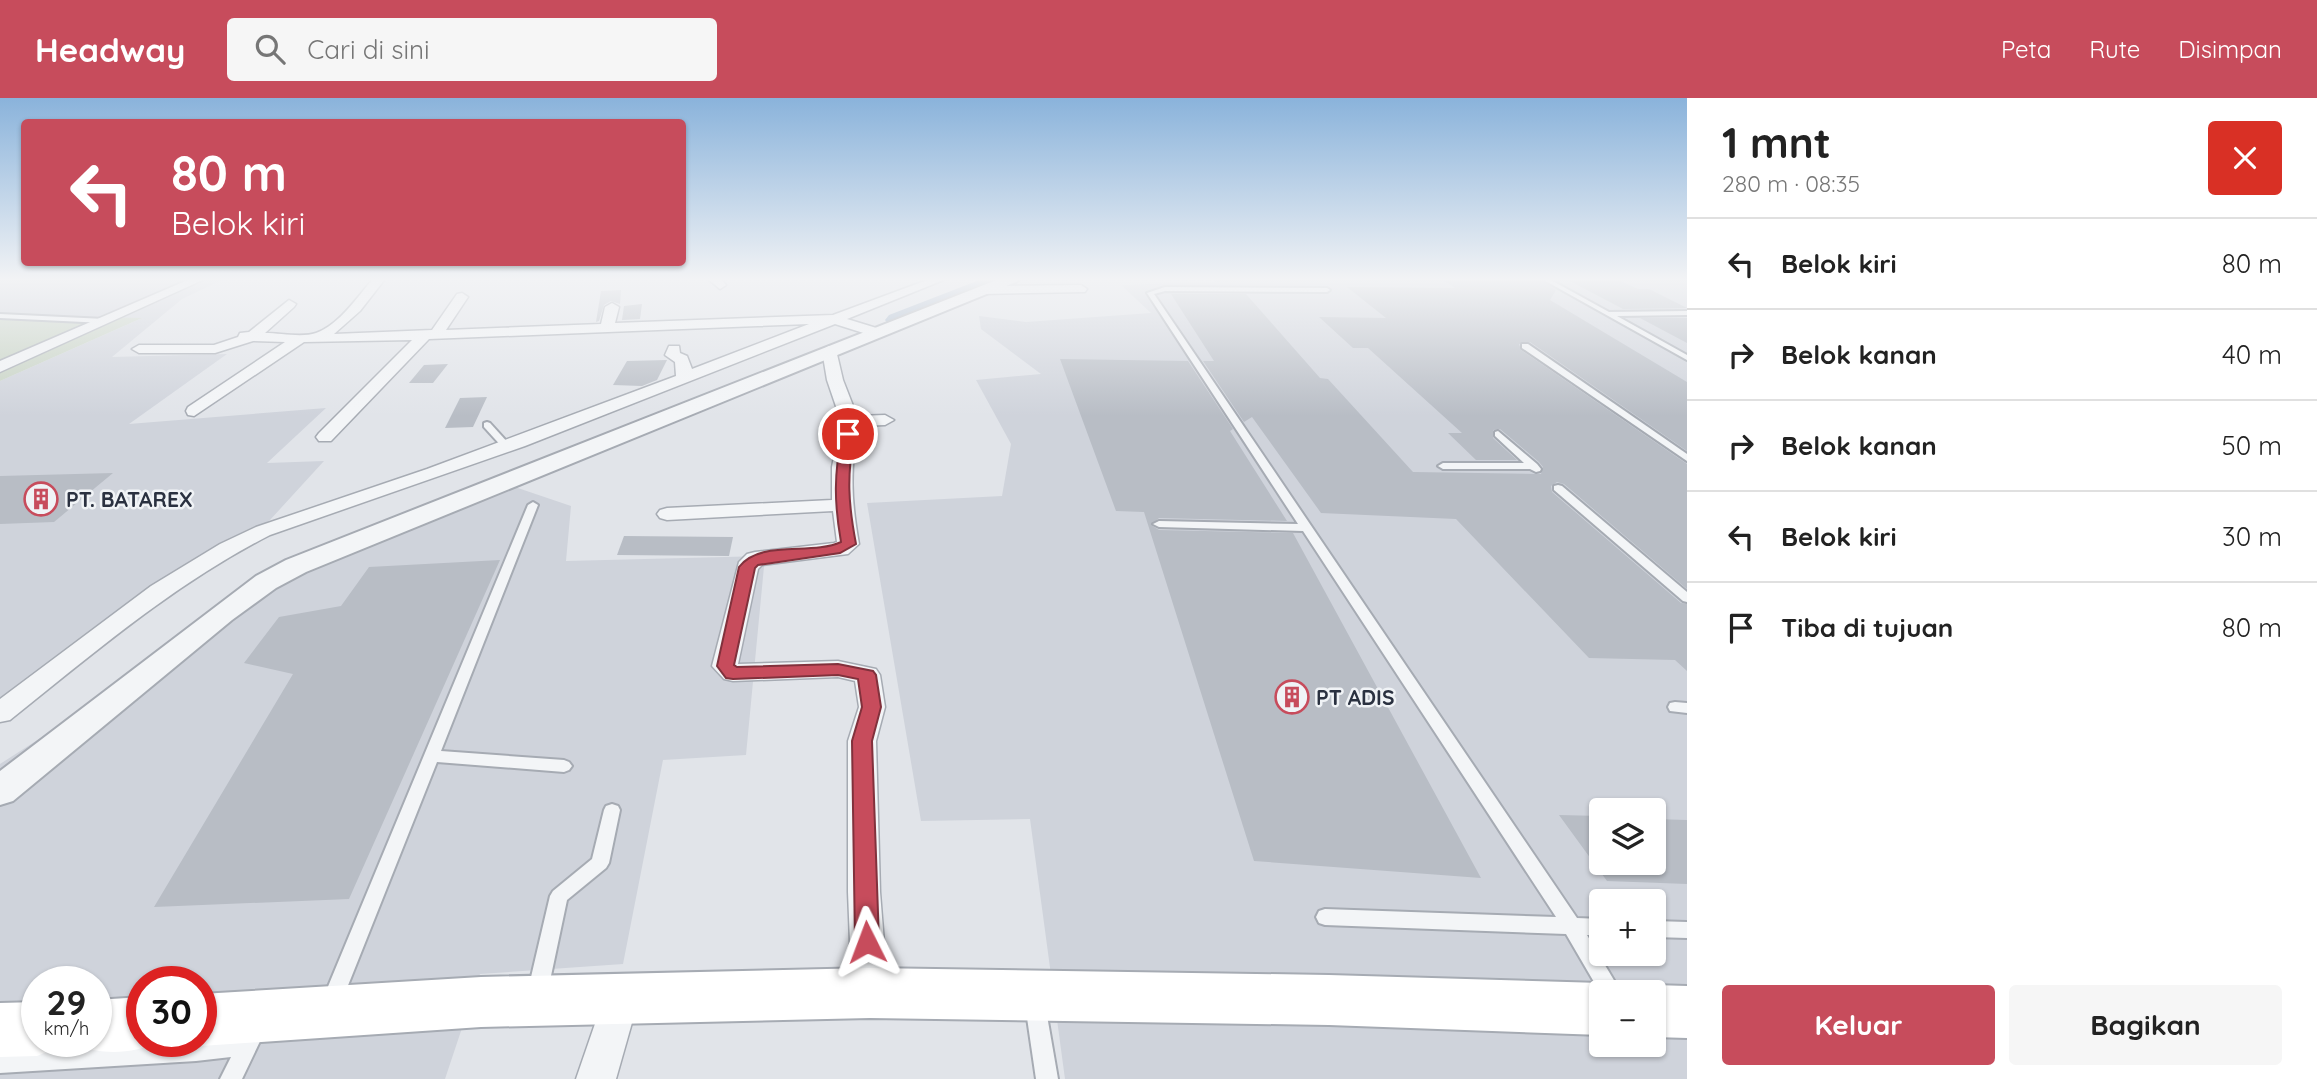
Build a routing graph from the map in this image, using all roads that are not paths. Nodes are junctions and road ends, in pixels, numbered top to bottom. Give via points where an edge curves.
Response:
1 (96, 325) edge
2 (266, 325) edge
3 (337, 325) edge
4 (439, 325) edge
5 (608, 325) edge
6 (743, 325) edge
7 (830, 325) edge
8 (853, 325) edge
9 (893, 325) edge
10 (1171, 325) edge
11 (1626, 325) edge
12 (607, 330) junction
13 (875, 332) junction
14 (432, 334) junction
15 (214, 335) dead end
16 (252, 337) junction
17 (307, 339) junction
18 (1525, 346) dead end
19 (139, 349) dead end
20 (674, 349) dead end
21 (829, 351) junction
22 (1687, 358) edge
23 (0, 367) edge
24 (684, 376) junction
25 (194, 411) dead end
26 (885, 420) dead end
27 (850, 421) junction
28 (487, 425) dead end
29 (1497, 434) dead end
30 (325, 436) dead end
31 (508, 447) junction
32 (1687, 458) edge
33 (1443, 466) dead end
34 (1558, 488) dead end
35 (533, 505) dead end
36 (842, 505) junction
37 (667, 514) dead end
38 (1159, 524) dead end
39 (1308, 528) junction
40 (1687, 598) edge
41 (0, 713) edge
42 (430, 756) junction
43 (564, 766) dead end
44 (0, 791) edge
45 (612, 810) dead end
46 (1325, 917) dead end
47 (1571, 925) junction
48 (1589, 926) edge
49 (1666, 929) edge
50 (1687, 930) edge
51 (1604, 980) edge
52 (870, 993) junction
53 (1034, 997) junction
54 (621, 999) junction
55 (536, 1001) junction
56 (1589, 1009) edge
57 (1666, 1011) edge
58 (327, 1012) junction
59 (1687, 1012) edge
60 (217, 1021) edge
61 (258, 1025) junction
62 (21, 1029) edge
63 (0, 1030) edge
64 (0, 1063) edge
65 (231, 1079) edge
66 (596, 1079) edge
67 (1046, 1079) edge

1 - 23 street
2 - 16 street
3 - 17 street
4 - 14 street
5 - 12 street
6 - 12 street
7 - 24 street
8 - 13 street
9 - 13 street
10 - 39 lane
11 - 22 lane
12 - 14 street
13 - 21 street
14 - 17 street
14 - 30 street
15 - 16 street
16 - 17 street
16 - 19 street via 215,349
17 - 25 street
18 - 32 lane
20 - 24 street via 672,355 682,359
21 - 27 street
21 - 44 street via 296,565 222,614
24 - 31 street
26 - 27 street
27 - 36 street via 841,461
28 - 31 lane
29 - 33 lane via 1536,469
31 - 41 street via 233,544 167,586
34 - 40 lane
35 - 42 lane
36 - 37 street
36 - 52 street via 847,546 755,559 747,567 725,666 733,673 838,669 867,675 872,707 862,741
38 - 39 lane
39 - 47 lane
42 - 43 lane
42 - 58 lane
45 - 55 lane via 600,863 559,896
46 - 47 lane
47 - 48 lane
47 - 51 lane
49 - 50 lane
52 - 53 main road
52 - 54 main road
53 - 56 main road
53 - 67 lane
54 - 55 main road
54 - 66 street
55 - 58 main road
57 - 59 main road
58 - 61 main road
60 - 61 main road
61 - 64 lane via 230,1047
61 - 65 lane
62 - 63 main road

